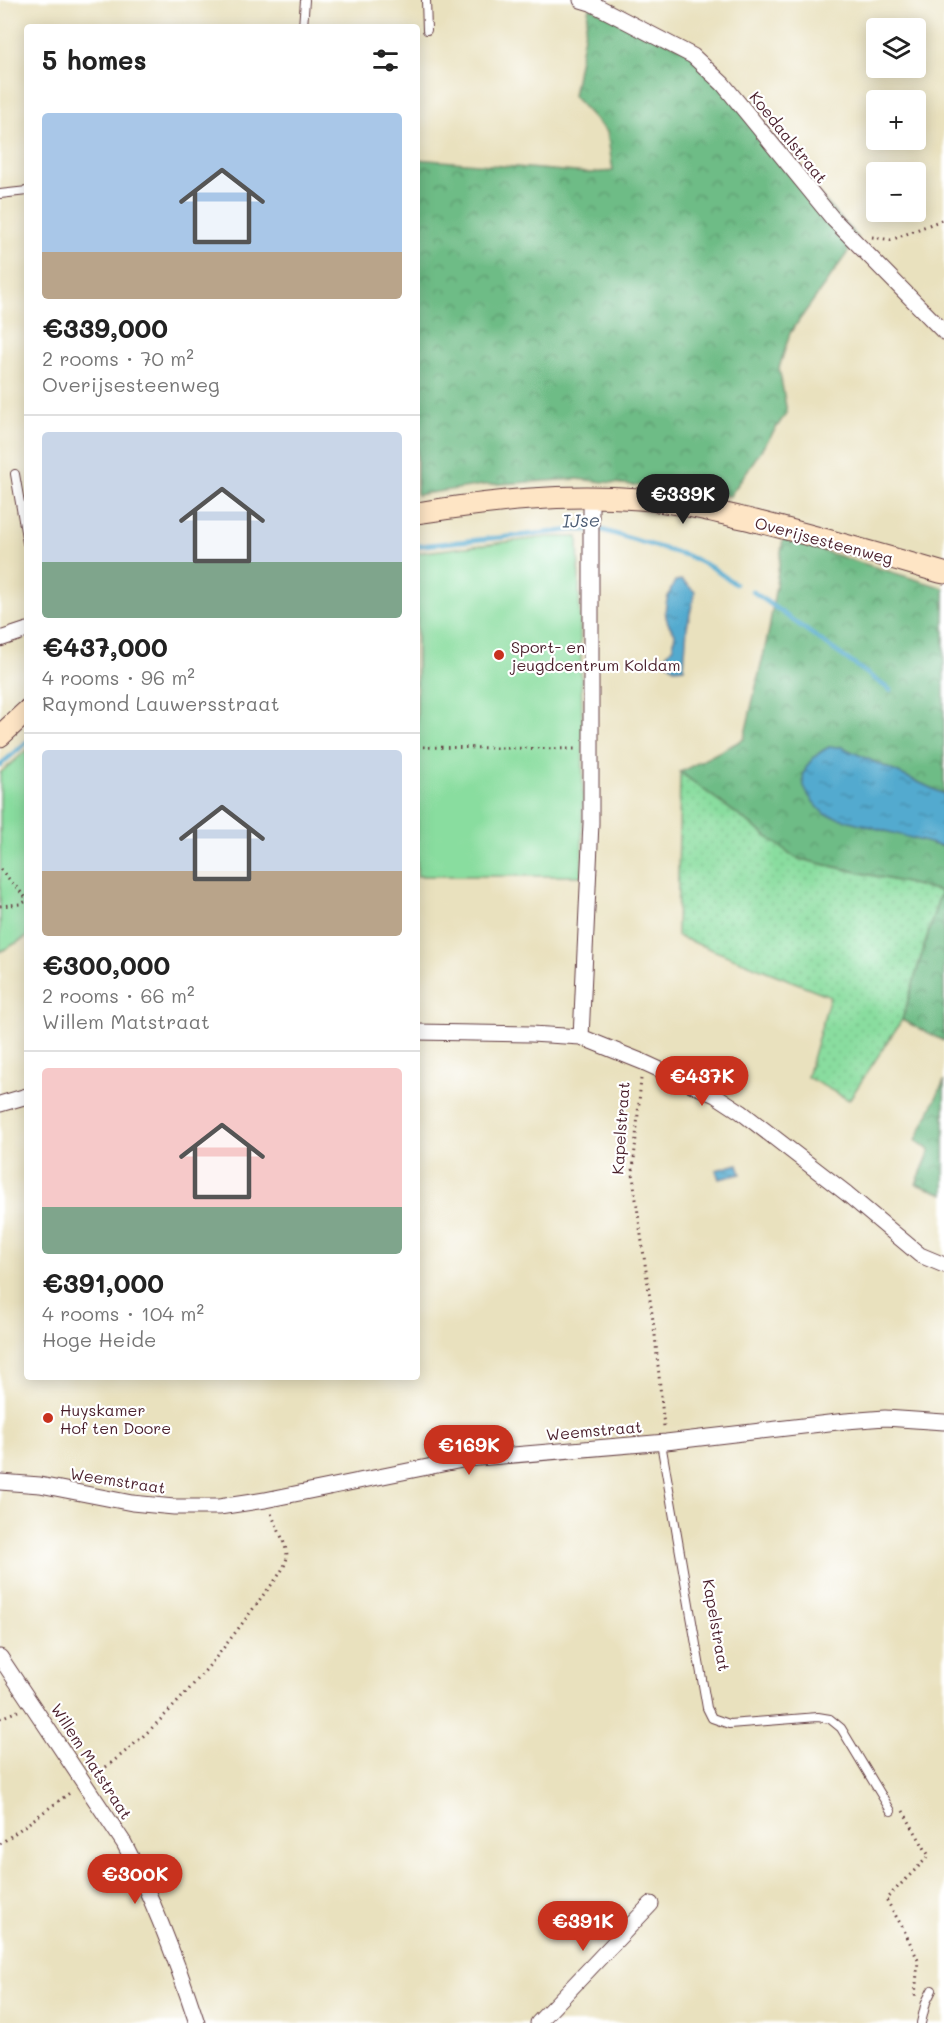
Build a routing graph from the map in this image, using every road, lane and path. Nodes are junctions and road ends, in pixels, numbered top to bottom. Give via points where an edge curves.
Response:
1 (304, 0) edge
2 (426, 0) edge
3 (581, 0) edge
4 (303, 24) edge
5 (428, 30) dead end
6 (24, 191) edge
7 (0, 194) edge
8 (944, 219) edge
9 (868, 236) dead end
10 (944, 332) edge
11 (15, 474) dead end
12 (590, 507) junction
13 (420, 513) edge
14 (24, 526) edge
15 (944, 573) edge
16 (24, 631) edge
17 (0, 639) edge
18 (24, 714) edge
19 (0, 736) edge
20 (420, 747) edge
21 (592, 749) junction
22 (0, 869) edge
23 (24, 897) edge
24 (24, 902) edge
25 (0, 906) edge
26 (420, 1032) edge
27 (580, 1037) junction
28 (643, 1062) junction
29 (24, 1097) edge
30 (0, 1104) edge
31 (944, 1265) edge
32 (944, 1422) edge
33 (663, 1443) junction
34 (0, 1482) edge
35 (265, 1500) junction
36 (0, 1657) edge
37 (84, 1782) junction
38 (898, 1804) dead end
39 (891, 1811) dead end
40 (0, 1844) edge
41 (651, 1904) dead end
42 (932, 1990) dead end
43 (915, 2002) dead end
44 (197, 2023) edge
45 (538, 2023) edge
46 (921, 2023) edge

1 - 4 lane
2 - 5 lane
3 - 10 street, Koedaalstraat via 693,56 723,84 833,219
6 - 7 lane
8 - 9 path via 891,240
11 - 14 lane
12 - 13 main road, Overijsesteenweg via 537,498
12 - 15 main road, Overijsesteenweg via 641,499 702,508
12 - 21 street
16 - 17 street
18 - 19 main road
20 - 21 path
21 - 27 street
22 - 23 path
24 - 25 path
26 - 27 street
27 - 28 street
28 - 31 street via 715,1095 741,1112 920,1255
28 - 33 path, Kapelstraat via 634,1185 655,1335
29 - 30 street
32 - 33 street, Weemstraat via 885,1418
33 - 35 street, Weemstraat via 467,1459
33 - 39 lane, Kapelstraat via 707,1708 712,1718 729,1724 830,1719 841,1728
34 - 35 street, Weemstraat via 174,1507
35 - 37 path via 286,1550 287,1557 279,1572 223,1651 166,1717 126,1753
36 - 37 street, Willem Matstraat
37 - 40 path
37 - 44 street, Willem Matstraat via 139,1871
38 - 43 path via 929,1856 886,1899 918,1960
41 - 45 street
42 - 46 lane

